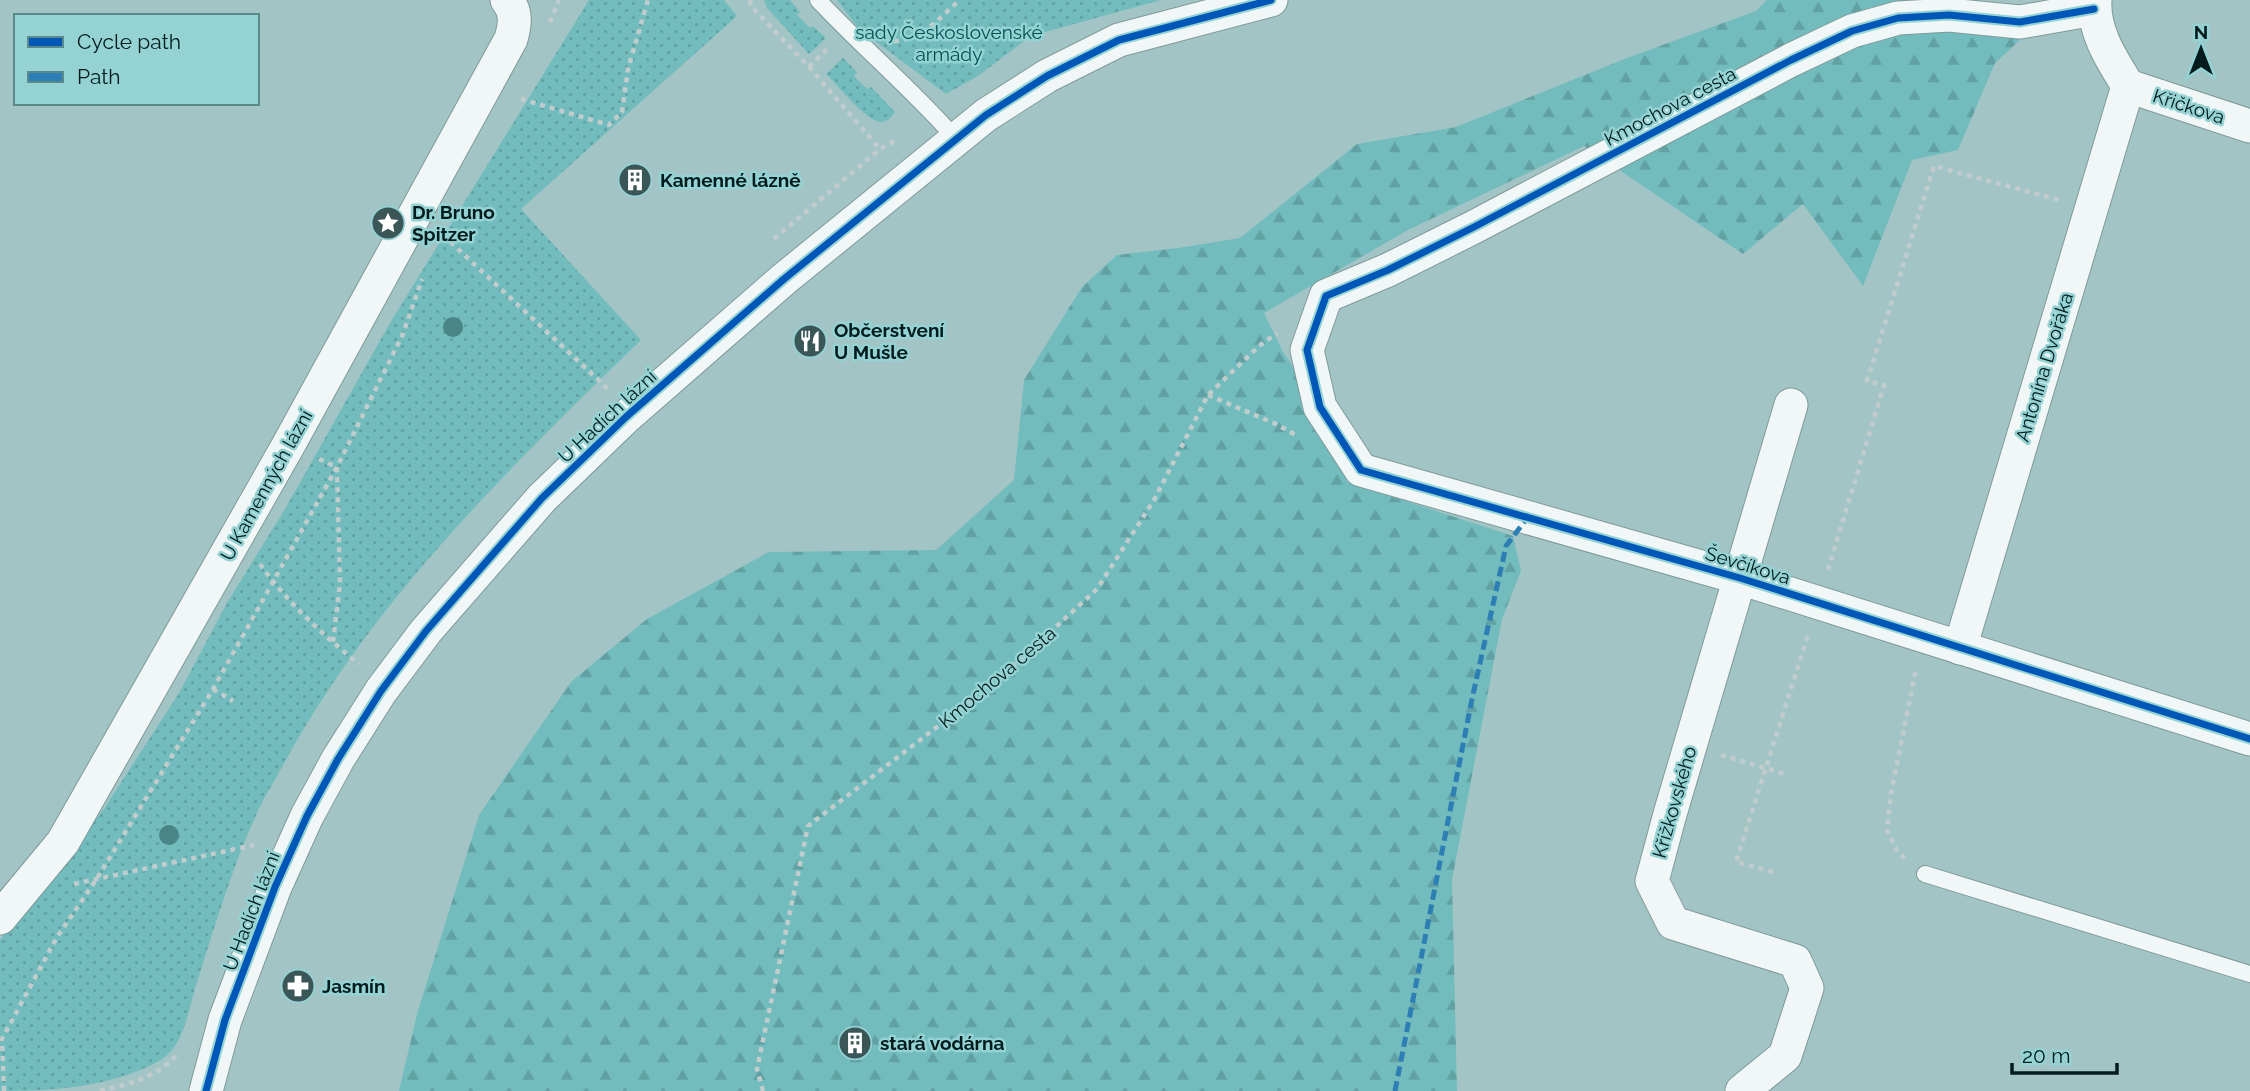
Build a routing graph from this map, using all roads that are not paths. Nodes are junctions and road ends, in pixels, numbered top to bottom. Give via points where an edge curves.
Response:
1 (507, 0) edge
2 (818, 0) edge
3 (1271, 0) edge
4 (2095, 5) edge
5 (2128, 86) junction
6 (2250, 126) edge
7 (956, 139) junction
8 (1307, 350) joint
9 (1791, 405) dead end
10 (1741, 578) junction
11 (1960, 648) junction
12 (2250, 738) edge
13 (1925, 874) road end
14 (0, 918) edge
15 (2250, 974) edge
16 (206, 1091) edge
17 (1742, 1091) edge

1 - 14 street, U Kamenných lázní via 516,22 511,38 239,535 63,842
2 - 7 lane
3 - 7 street, U Hadích lázní via 1119,40 1047,76
4 - 5 street, Kmochova cesta via 2104,47
4 - 8 street, Kmochova cesta via 2020,22 1949,15 1898,18 1852,31 1388,270 1326,296
5 - 6 street, Křičkova
5 - 11 street, Antonína Dvořáka
7 - 16 street, U Hadích lázní via 784,279 627,416 542,499 426,631 338,759 307,816 225,1020
8 - 10 street, Ševčíkova via 1320,407 1361,470
9 - 10 street, Křížkovského
10 - 11 street, Ševčíkova
10 - 17 street, Křížkovského via 1652,881 1673,923 1795,961 1807,988 1785,1056
11 - 12 street, Ševčíkova
13 - 15 lane

